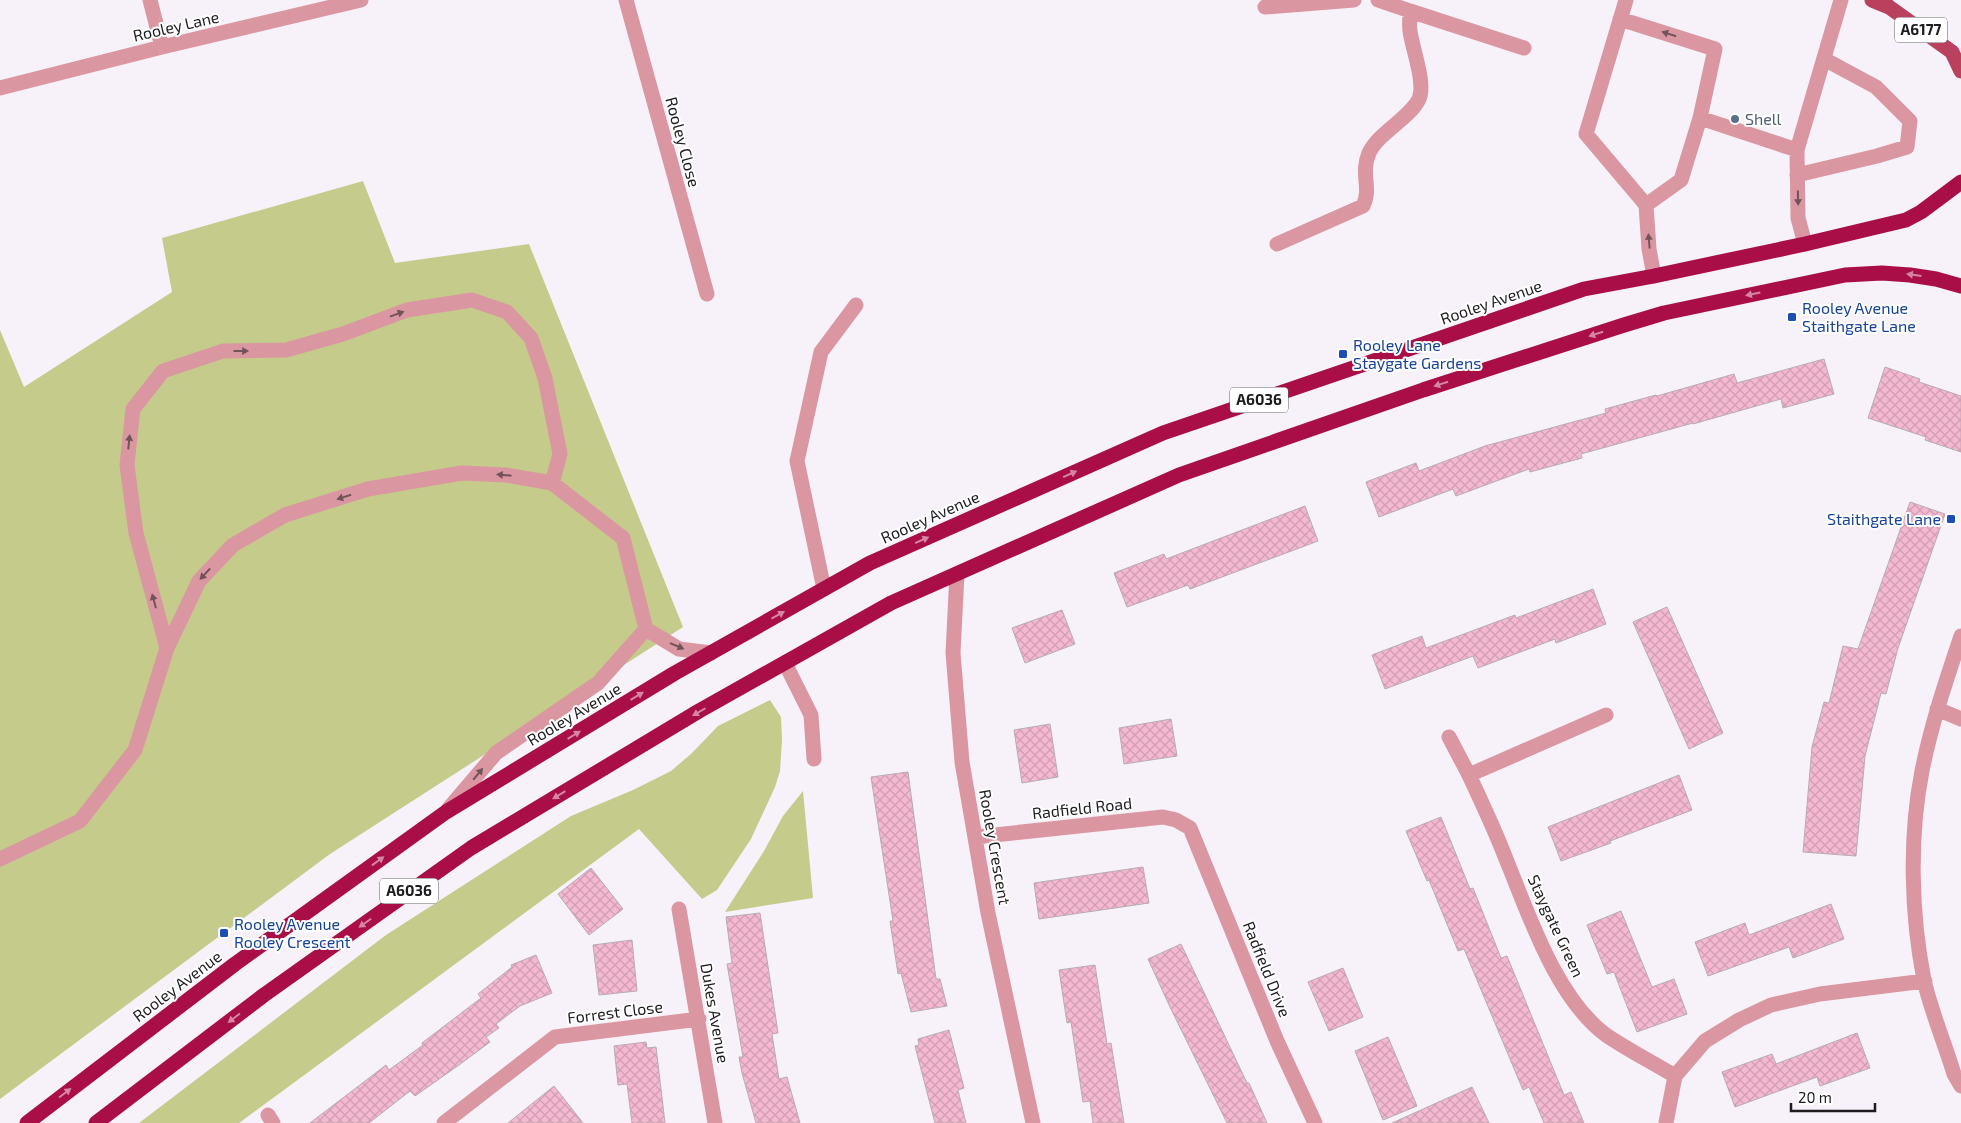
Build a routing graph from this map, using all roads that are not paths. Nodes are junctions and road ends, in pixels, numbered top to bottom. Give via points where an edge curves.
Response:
1 (150, 0) edge
2 (361, 0) edge
3 (626, 0) edge
4 (1354, 0) edge
5 (1378, 0) edge
6 (1626, 0) edge
7 (1840, 0) edge
8 (1872, 0) edge
9 (1265, 8) dead end
10 (1410, 11) junction
11 (1620, 19) junction
12 (162, 47) junction
13 (1524, 48) dead end
14 (1824, 59) junction
15 (1961, 71) edge
16 (0, 88) edge
17 (1700, 118) junction
18 (1797, 150) junction
19 (1797, 175) junction
20 (1961, 182) edge
21 (1646, 205) junction
22 (1277, 244) dead end
23 (1805, 244) junction
24 (1654, 276) junction
25 (1961, 286) edge
26 (706, 294) dead end
27 (856, 305) dead end
28 (552, 483) junction
29 (957, 574) junction
30 (824, 589) junction
31 (646, 629) junction
32 (1961, 636) edge
33 (167, 648) junction
34 (711, 652) junction
35 (785, 663) junction
36 (1937, 708) junction
37 (1606, 715) dead end
38 (1961, 719) edge
39 (1449, 737) dead end
40 (814, 758) dead end
41 (1469, 775) junction
42 (446, 812) junction
43 (1190, 828) joint
44 (975, 837) junction
45 (0, 859) edge
46 (679, 909) dead end
47 (1925, 981) junction
48 (699, 1019) junction
49 (1675, 1076) junction
50 (1959, 1078) edge
51 (27, 1123) edge
52 (96, 1123) edge
53 (444, 1123) edge
54 (715, 1123) edge
55 (1033, 1123) edge
56 (1315, 1123) edge
57 (1666, 1123) edge

1 - 12 street
2 - 12 street, Rooley Lane
3 - 26 street, Rooley Close
4 - 9 street
5 - 10 street
6 - 11 street
7 - 14 street
8 - 15 main road, A6177 via 1890,8 1952,52
10 - 13 street
10 - 22 street via 1410,29 1421,89 1418,100 1370,152 1364,169 1367,197 1363,206
17 -> 11 street via 1715,49
11 - 21 street via 1586,134
12 - 16 street, Rooley Lane
14 - 18 street
14 - 19 street via 1876,87 1910,122 1907,147
17 - 18 street
17 - 21 street via 1681,180
18 - 19 street
19 -> 23 street via 1798,218
20 - 23 highway, Rooley Avenue / A6036 via 1906,220
24 -> 21 street
23 - 24 highway, Rooley Avenue / A6036
30 -> 24 highway, Rooley Avenue / A6036 via 870,563 1163,432 1584,289
25 -> 29 highway, A6036 via 1910,275 1846,275 1656,316 1423,390 1179,475
27 - 30 street via 821,352 797,460
28 - 31 street via 624,538
28 -> 33 street via 506,474 462,473 368,490 285,515 233,545 199,581
33 -> 28 street via 136,533 127,465 133,409 163,371 222,351 286,350 343,334 407,310 472,300 507,312 530,338 545,378 560,454
29 - 35 highway, A6036 via 890,604
29 - 44 street, Rooley Crescent via 953,652 962,762
34 -> 30 highway, Rooley Avenue / A6036
31 -> 34 street via 678,649
42 -> 31 street via 496,753 598,683
32 - 36 street
33 - 45 street via 135,750 80,821
42 -> 34 highway, Rooley Avenue / A6036
35 - 40 street via 811,715
35 -> 52 highway, A6036 via 690,716 471,848 264,995
36 - 38 street
36 - 47 street via 1922,772 1916,821 1916,925
37 - 41 street
39 - 41 street, Staygate Green
41 - 49 street, Staygate Green via 1562,985 1606,1035
51 -> 42 highway, Rooley Avenue / A6036 via 235,964
43 - 44 street, Radfield Road via 1163,817
43 - 56 street, Radfield Drive via 1277,1041
44 - 55 street, Rooley Crescent
46 - 48 street, Dukes Avenue
47 - 49 street via 1820,994 1771,1005 1705,1041
47 - 50 street
48 - 53 street, Forrest Close via 555,1037
48 - 54 street, Dukes Avenue
49 - 57 street

